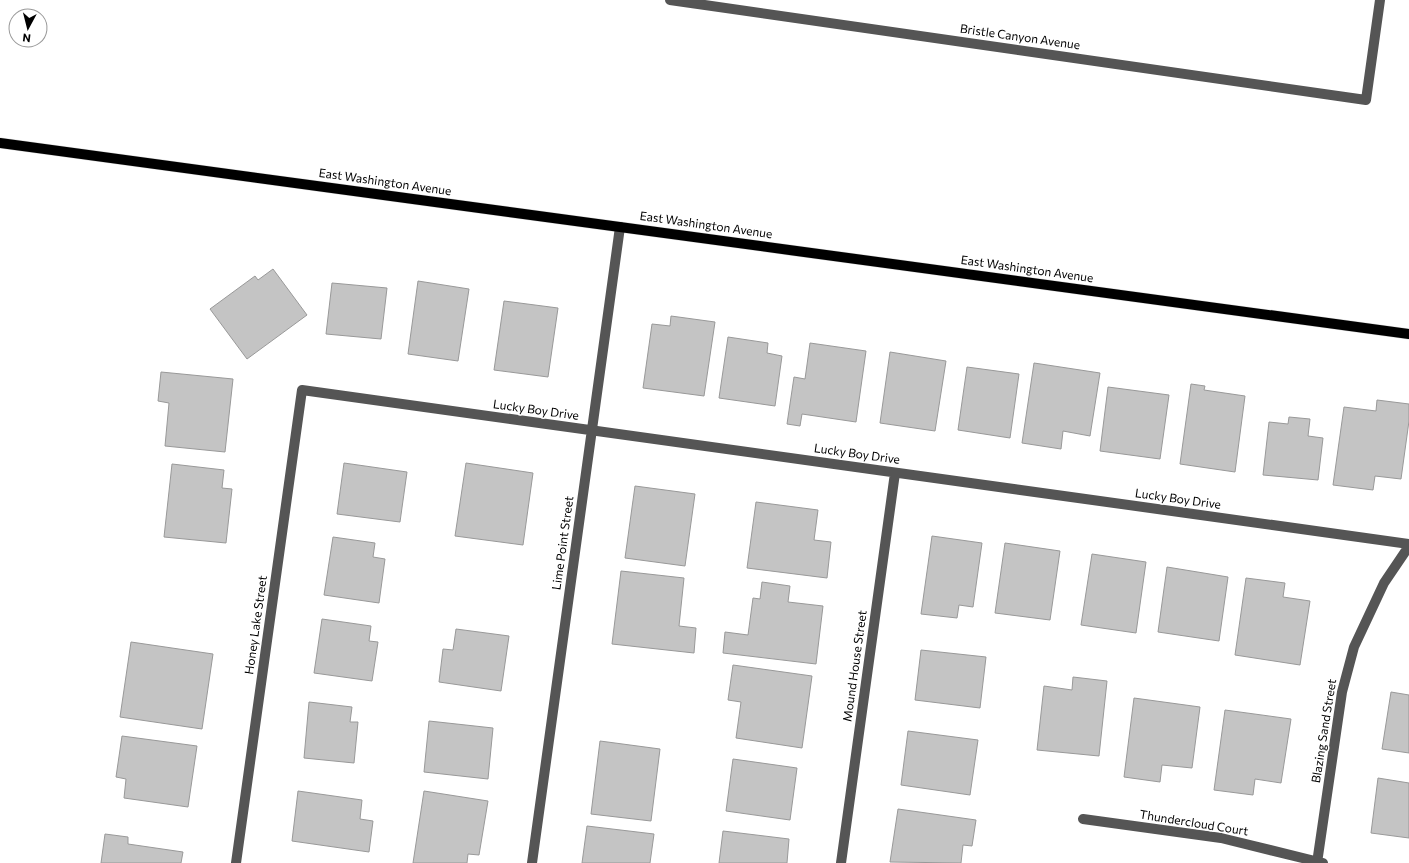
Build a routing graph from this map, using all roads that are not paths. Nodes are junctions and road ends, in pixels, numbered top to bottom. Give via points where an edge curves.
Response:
1 (670, 0) edge
2 (1380, 0) edge
3 (689, 1) edge
4 (0, 143) edge
5 (620, 227) junction
6 (1409, 334) edge
7 (302, 390) joint
8 (592, 431) junction
9 (895, 473) junction
10 (1409, 545) edge
11 (1083, 819) dead end
12 (236, 863) edge
13 (532, 863) edge
14 (841, 863) edge
15 (1319, 863) edge

1 - 3 street, Bristle Canyon Avenue
2 - 3 street, Bristle Canyon Avenue via 1366,100
4 - 5 main road, East Washington Avenue
5 - 6 main road, East Washington Avenue
5 - 8 street, Lime Point Street
7 - 8 street, Lucky Boy Drive
7 - 12 street, Honey Lake Street
8 - 9 street, Lucky Boy Drive
8 - 13 street, Lime Point Street
9 - 10 street, Lucky Boy Drive
9 - 14 street, Mound House Street
10 - 15 street, Blazing Sand Street via 1384,583 1354,647 1342,692
11 - 15 street, Thundercloud Court via 1221,838

